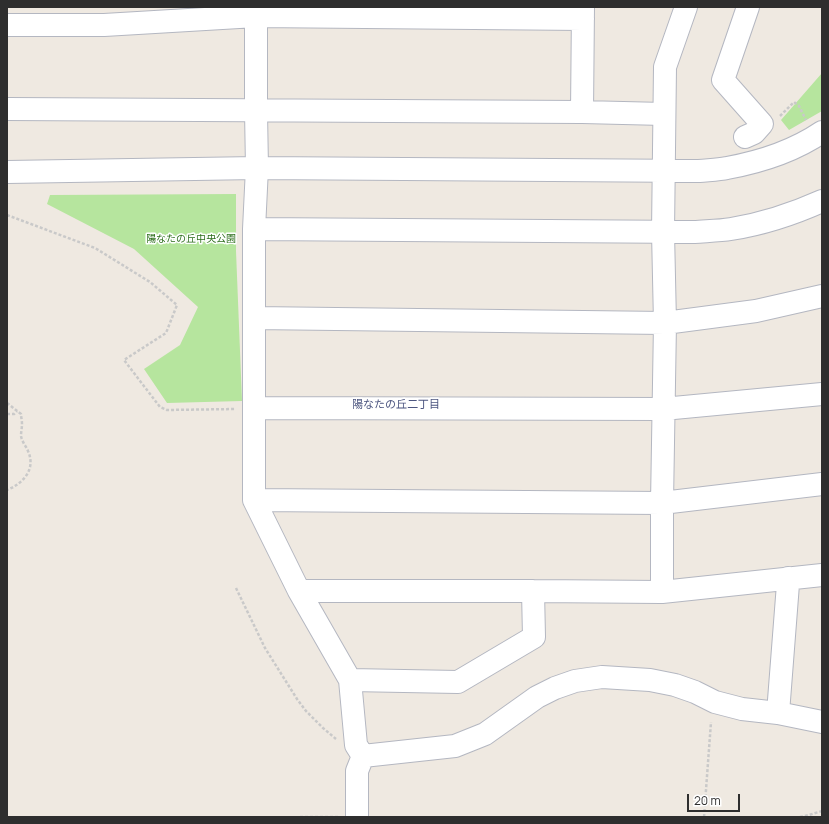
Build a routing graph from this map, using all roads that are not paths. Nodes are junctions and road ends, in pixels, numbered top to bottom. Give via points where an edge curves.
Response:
1 (686, 7) edge
2 (748, 7) edge
3 (256, 12) edge
4 (583, 13) edge
5 (103, 16) edge
6 (7, 25) edge
7 (7, 109) edge
8 (256, 111) junction
9 (582, 112) junction
10 (664, 114) junction
11 (818, 134) edge
12 (745, 137) dead end
13 (257, 168) junction
14 (7, 172) edge
15 (664, 172) junction
16 (822, 201) edge
17 (254, 229) junction
18 (663, 232) junction
19 (822, 296) edge
20 (254, 318) junction
21 (665, 323) junction
22 (822, 394) edge
23 (245, 408) junction
24 (664, 409) junction
25 (822, 484) edge
26 (254, 500) junction
27 (662, 503) junction
28 (822, 575) edge
29 (788, 578) junction
30 (533, 591) junction
31 (299, 592) junction
32 (662, 592) junction
33 (350, 680) junction
34 (778, 713) junction
35 (822, 722) edge
36 (359, 751) junction
37 (357, 817) edge

1 - 10 street via 665,67
2 - 12 street via 723,80 762,124 754,133
3 - 4 street
3 - 5 street
3 - 8 street
4 - 9 street
5 - 6 street
7 - 8 street
8 - 9 street
8 - 13 street
9 - 10 street
10 - 15 street
11 - 15 street via 775,156 733,167
13 - 14 street
13 - 15 street
13 - 17 street
15 - 18 street
16 - 18 street via 790,215 736,228
17 - 18 street
17 - 20 street
18 - 21 street
19 - 21 street via 756,312
20 - 21 street
20 - 23 street
21 - 24 street
22 - 24 street
23 - 24 street
23 - 26 street
24 - 27 street
25 - 27 street
26 - 27 street
26 - 31 street
27 - 32 street
28 - 29 street
29 - 32 street
29 - 34 street
30 - 31 street
30 - 32 street
30 - 33 street via 534,637 458,682
31 - 33 street
33 - 36 street
34 - 35 street
34 - 36 street via 742,709 715,702 675,685 650,680 602,677 575,680 555,688 485,734 455,746
36 - 37 street

